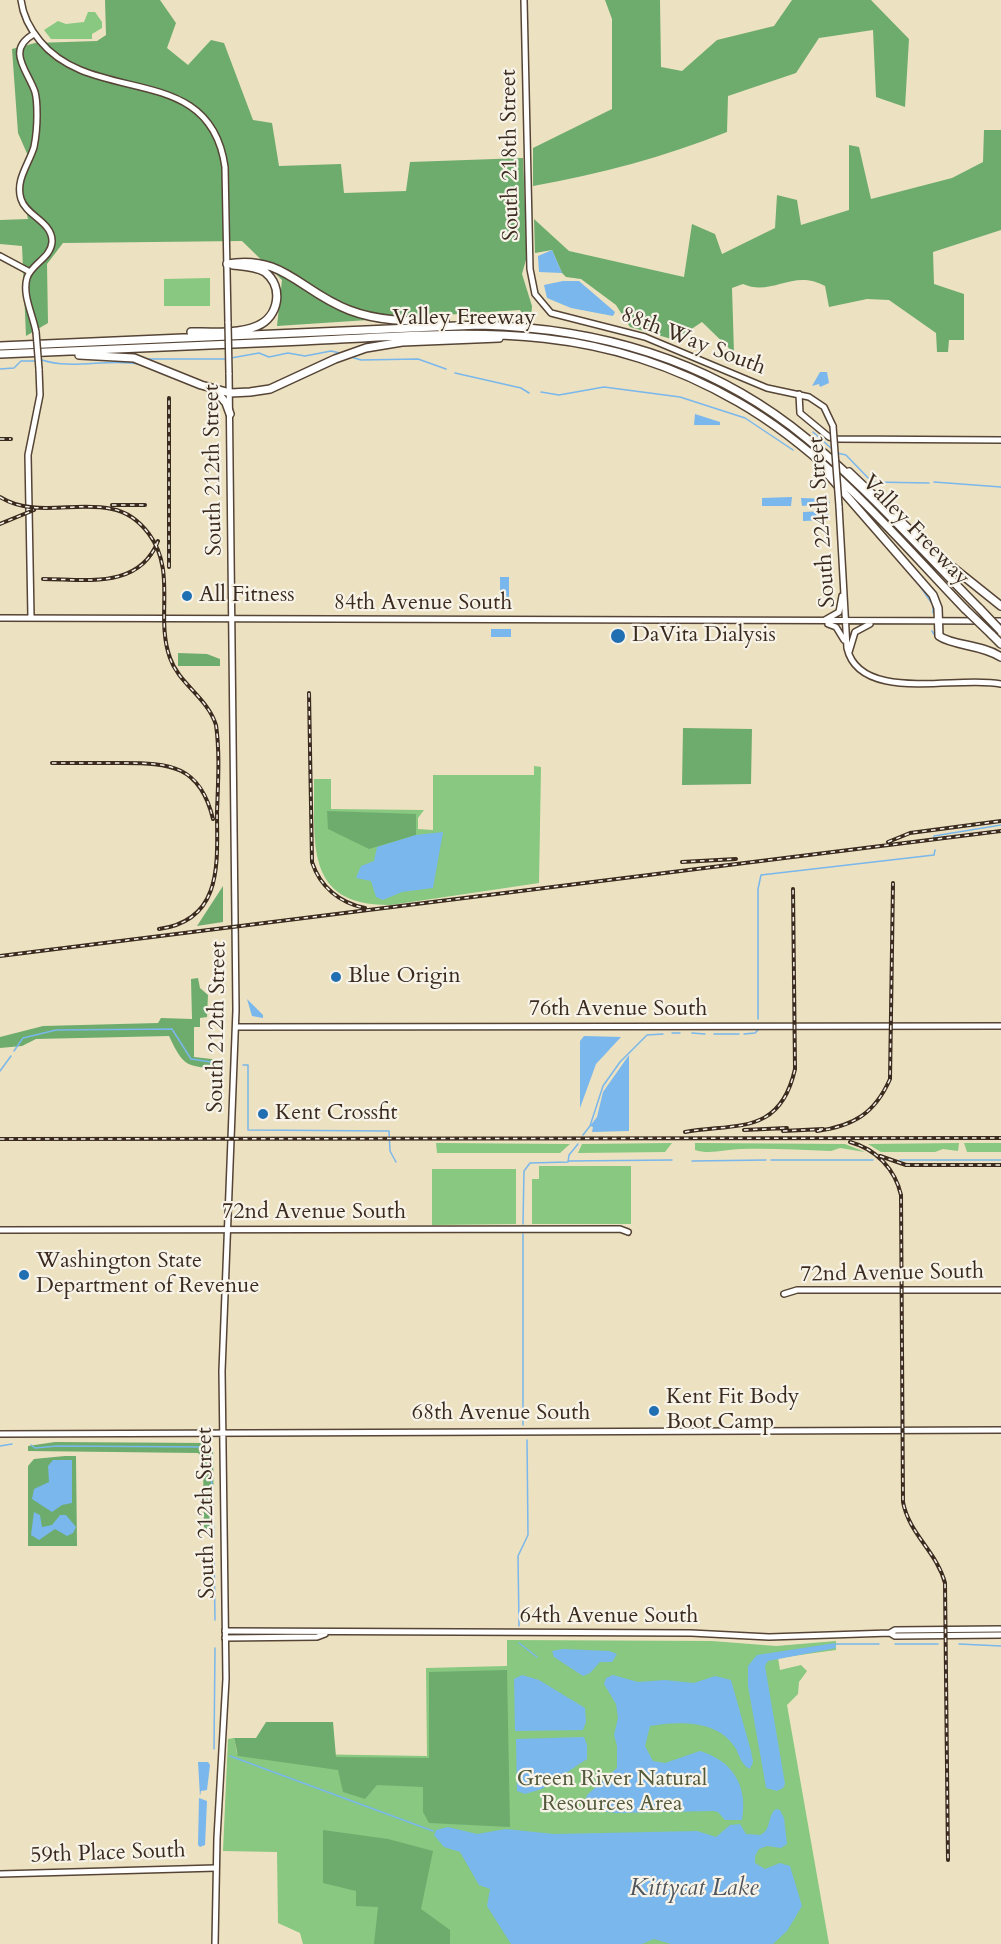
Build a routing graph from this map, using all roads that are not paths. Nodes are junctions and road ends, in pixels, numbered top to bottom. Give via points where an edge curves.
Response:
1 (21, 0) edge
2 (524, 0) edge
3 (34, 34) junction
4 (0, 256) edge
5 (227, 264) junction
6 (30, 272) junction
7 (543, 306) joint
8 (480, 325) junction
9 (535, 336) junction
10 (156, 338) junction
11 (0, 346) edge
12 (50, 353) junction
13 (0, 354) edge
14 (214, 388) junction
15 (230, 393) junction
16 (799, 394) junction
17 (230, 414) junction
18 (779, 417) junction
19 (1001, 440) edge
20 (804, 448) junction
21 (843, 584) junction
22 (1001, 606) edge
23 (31, 617) junction
24 (0, 618) edge
25 (233, 620) junction
26 (1001, 621) edge
27 (821, 622) junction
28 (846, 622) junction
29 (877, 622) junction
30 (938, 622) junction
31 (1001, 631) edge
32 (1001, 644) edge
33 (847, 648) junction
34 (849, 656) junction
35 (1001, 657) edge
36 (1001, 684) edge
37 (1001, 1026) edge
38 (236, 1027) junction
39 (0, 1230) edge
40 (228, 1230) junction
41 (628, 1232) dead end
42 (1001, 1290) edge
43 (784, 1294) dead end
44 (1001, 1430) edge
45 (222, 1432) junction
46 (0, 1434) edge
47 (1001, 1629) edge
48 (225, 1631) junction
49 (328, 1633) junction
50 (890, 1633) junction
51 (1001, 1635) edge
52 (225, 1638) junction
53 (216, 1868) junction
54 (0, 1874) edge
55 (215, 1944) edge

1 - 3 street
2 - 7 street, South 218th Street via 530,269 535,294
3 - 5 street, South 212th Street via 51,53 73,68 170,94 201,116 216,136 224,161
3 - 6 street via 23,40 21,47 24,70 35,93 37,116 20,191 24,206 47,227 52,241 50,250
4 - 6 street
5 - 8 highway via 267,263 332,303 366,316
5 - 10 highway via 258,269 271,278 277,298 269,318 250,328
5 - 15 street, South 212th Street, bridge
6 - 23 street, bridge via 26,290 36,332 40,395 28,455
7 - 16 street, 88th Way South via 560,316 645,337 767,388
8 - 10 highway, Valley Freeway
8 - 18 highway, Valley Freeway via 559,330 638,348 702,373
9 - 12 highway, Valley Freeway via 465,333
9 - 15 highway via 402,342 355,351 270,389
9 - 20 highway, Valley Freeway via 596,346 678,371 740,402
10 - 11 highway, Valley Freeway
12 - 13 highway, Valley Freeway
12 - 14 highway via 128,357
14 - 15 highway
14 - 17 highway
15 - 17 street, South 212th Street
16 - 19 street via 800,413 833,438
16 - 21 street, South 224th Street, bridge via 824,407 833,426
17 - 25 street, South 212th Street
18 - 22 highway via 826,450 931,550
18 - 31 highway, Valley Freeway, bridge via 845,474
20 - 30 highway via 930,591 937,604
20 - 32 highway, Valley Freeway, bridge
21 - 27 street via 838,612
21 - 28 street, South 224th Street
23 - 24 street, 84th Avenue South
23 - 25 street, 84th Avenue South
25 - 27 street, 84th Avenue South
25 - 38 street, South 212th Street
26 - 30 street, 84th Avenue South
27 - 28 street, 84th Avenue South
27 - 33 street via 836,627
28 - 29 street, 84th Avenue South
28 - 33 street, South 224th Street
29 - 30 street, 84th Avenue South
29 - 34 street via 855,632
30 - 35 highway via 942,638 975,645
33 - 34 street, South 224th Street
34 - 36 street, South 224th Street via 865,675 886,682
37 - 38 street, 76th Avenue South
38 - 40 street, South 212th Street
39 - 40 street, 72nd Avenue South
40 - 41 street, 72nd Avenue South
40 - 45 street, South 212th Street
42 - 43 street, 72nd Avenue South via 796,1290
44 - 45 street, 68th Avenue South
45 - 46 street, 68th Avenue South
45 - 48 street, South 212th Street
47 - 50 street, 64th Avenue South
48 - 49 street, 64th Avenue South
48 - 52 street, South 212th Street
49 - 50 street, 64th Avenue South via 680,1633 769,1637
49 - 52 street, 64th Avenue South via 316,1637
50 - 51 street, 64th Avenue South
52 - 53 street, South 212th Street
53 - 54 street, 59th Place South
53 - 55 street, South 212th Street

